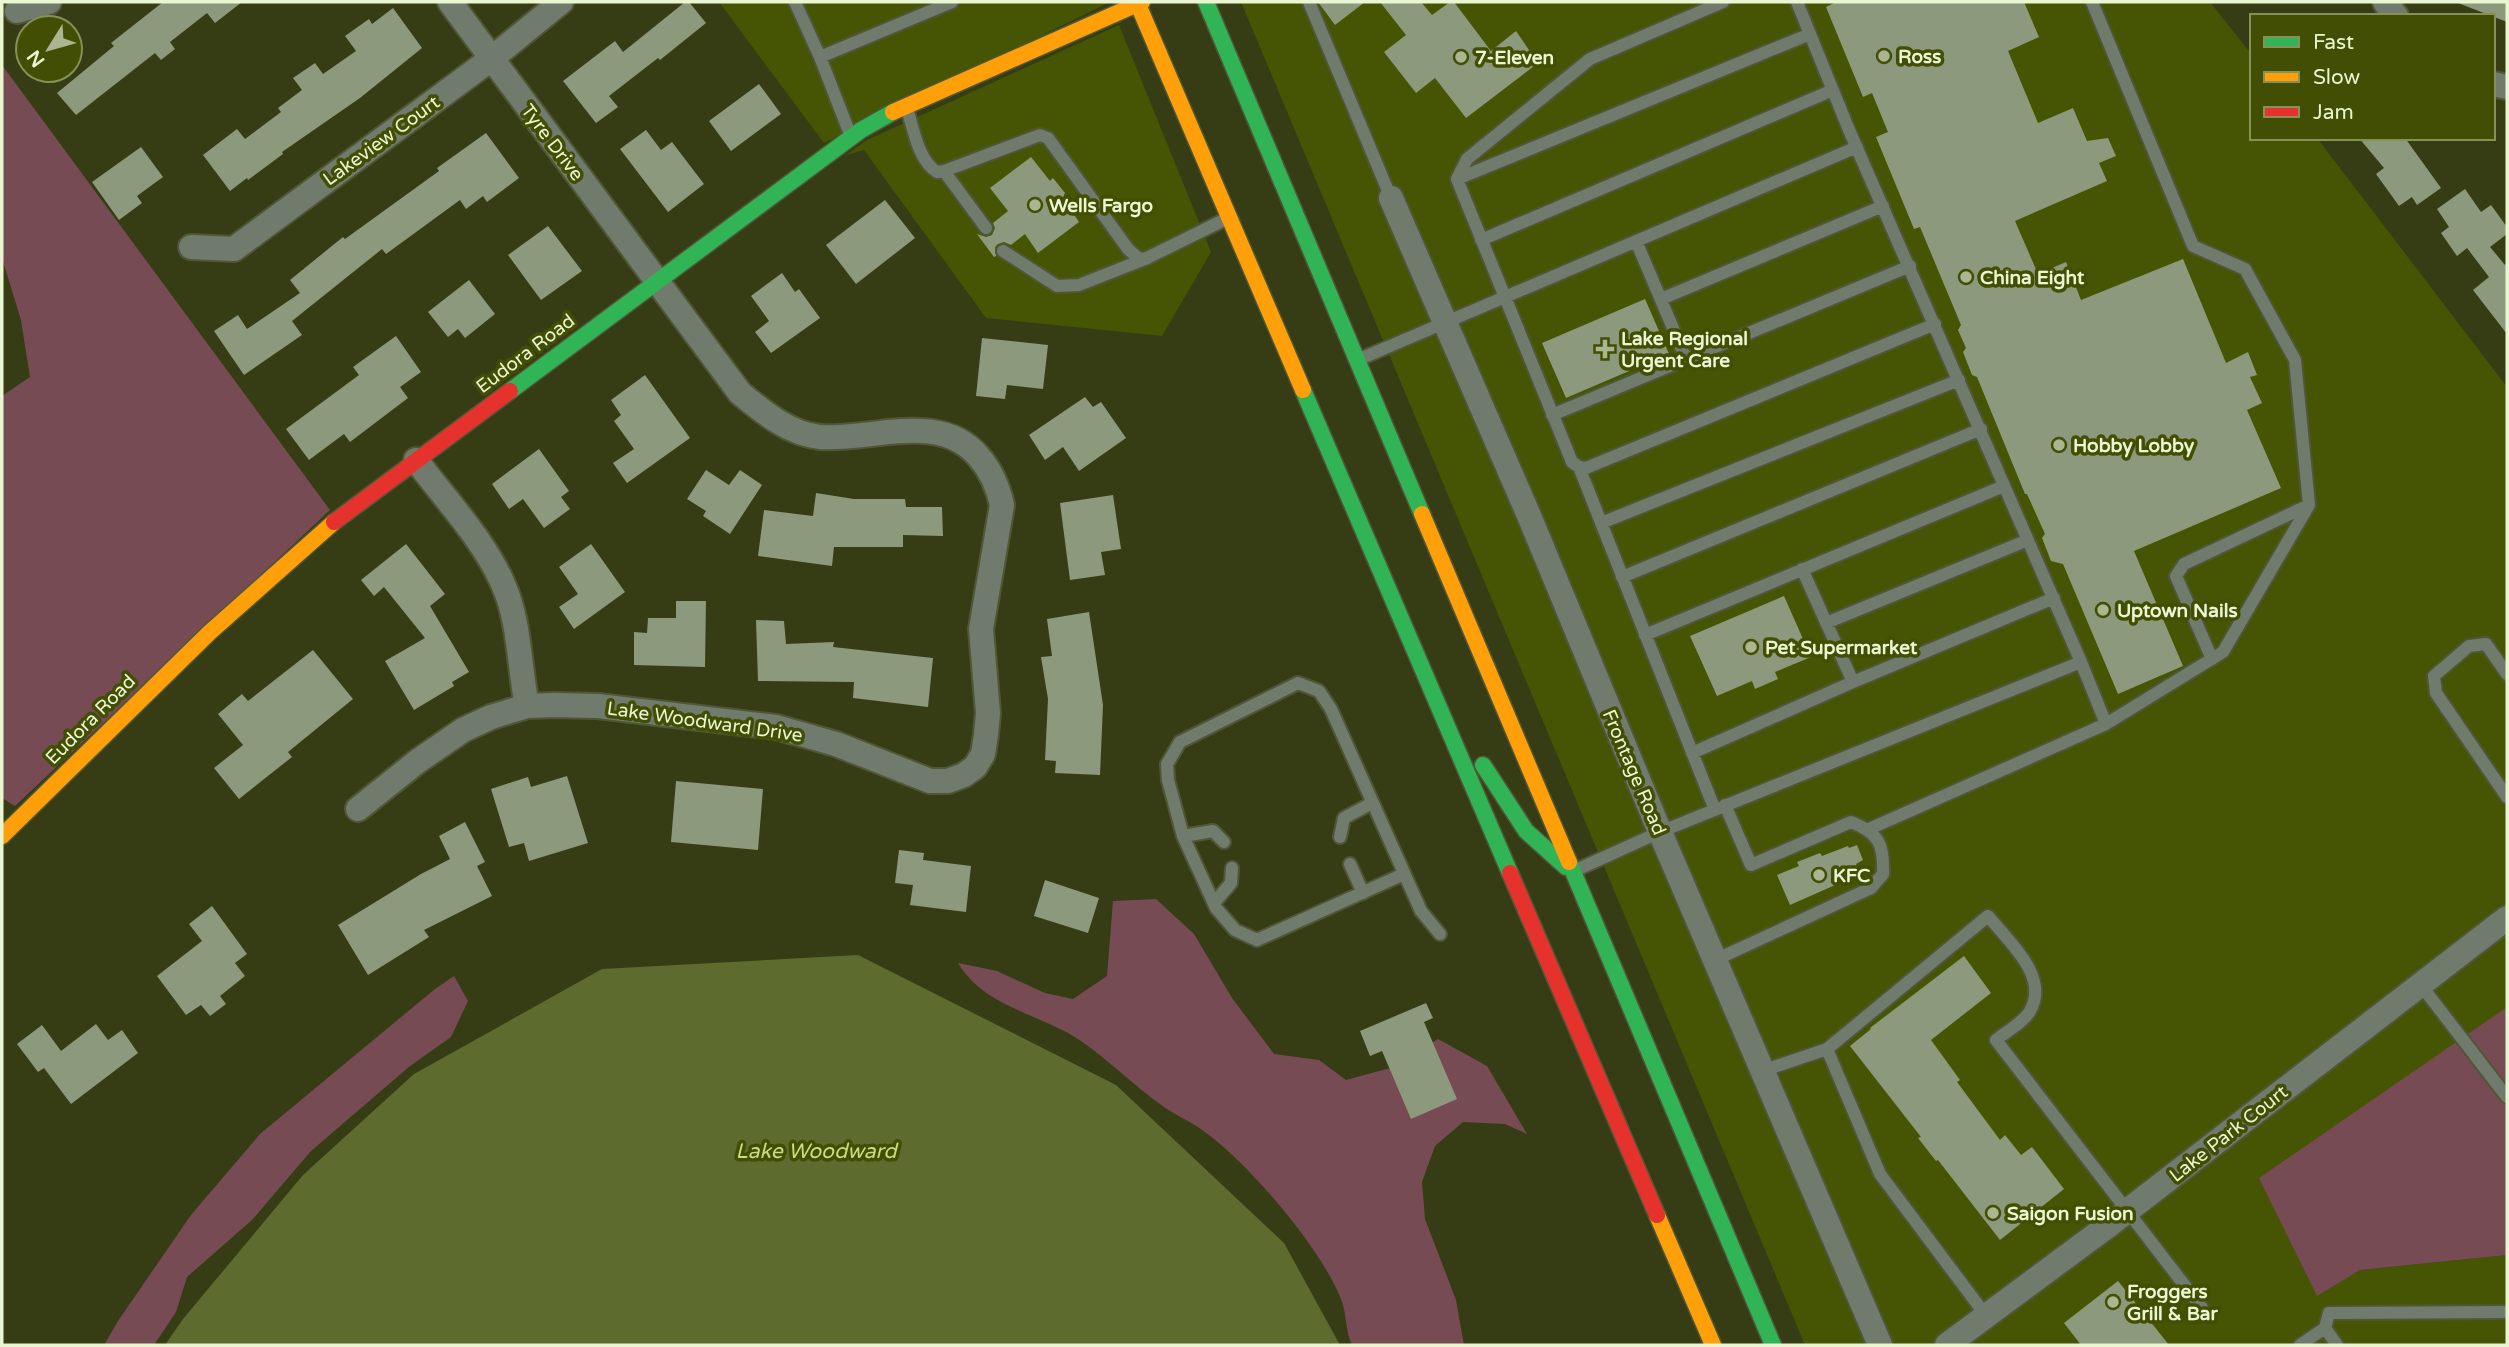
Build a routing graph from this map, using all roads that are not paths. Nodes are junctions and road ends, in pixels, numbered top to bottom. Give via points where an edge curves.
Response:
1 (49, 2) edge
2 (450, 2) edge
3 (561, 2) edge
4 (795, 2) edge
5 (952, 2) edge
6 (1206, 2) edge
7 (1309, 2) edge
8 (1723, 2) edge
9 (1797, 2) edge
10 (2092, 2) edge
11 (1139, 3) edge
12 (18, 11) dead end
13 (1811, 34) junction
14 (820, 57) junction
15 (491, 59) junction
16 (1833, 90) junction
17 (906, 107) junction
18 (852, 137) junction
19 (1857, 147) junction
20 (944, 171) junction
21 (1457, 179) junction
22 (1391, 198) joint
23 (1883, 206) junction
24 (1230, 218) junction
25 (986, 228) dead end
26 (1481, 240) junction
27 (1636, 241) junction
28 (191, 247) dead end
29 (1003, 251) dead end
30 (1145, 259) junction
31 (1910, 266) junction
32 (659, 280) junction
33 (1505, 297) junction
34 (1661, 299) junction
35 (1444, 323) junction
36 (1936, 324) junction
37 (1358, 359) junction
38 (1686, 359) junction
39 (1959, 380) junction
40 (1552, 415) junction
41 (1980, 429) junction
42 (416, 460) junction
43 (1579, 467) junction
44 (2004, 486) junction
45 (2309, 505) junction
46 (1601, 523) junction
47 (2028, 540) junction
48 (1802, 569) junction
49 (1622, 577) junction
50 (2054, 598) junction
51 (1826, 623) junction
52 (1645, 635) junction
53 (2212, 659) junction
54 (2081, 662) junction
55 (2507, 674) edge
56 (1425, 675) junction
57 (1853, 682) junction
58 (527, 706) junction
59 (2106, 724) junction
60 (1692, 753) junction
61 (2507, 797) edge
62 (1372, 803) junction
63 (1720, 808) junction
64 (358, 809) dead end
65 (1869, 829) junction
66 (1660, 832) junction
67 (2, 836) edge
68 (1183, 836) junction
69 (1340, 837) dead end
70 (1224, 842) dead end
71 (1350, 864) dead end
72 (1232, 868) dead end
73 (1572, 871) junction
74 (1404, 874) junction
75 (1363, 893) junction
76 (1214, 903) junction
77 (2507, 918) edge
78 (1440, 934) dead end
79 (1715, 960) junction
80 (2420, 984) junction
81 (1827, 1049) junction
82 (1762, 1071) junction
83 (2507, 1097) edge
84 (2127, 1212) junction
85 (2202, 1308) dead end
86 (2507, 1312) edge
87 (1987, 1317) junction
88 (2325, 1328) junction
89 (1713, 1345) edge
90 (1773, 1345) edge
91 (1880, 1345) edge
92 (1947, 1345) edge
93 (2300, 1345) edge
94 (2337, 1345) edge

1 - 12 street
2 - 15 street, Tyre Drive
3 - 15 street, Lakeview Court
4 - 14 lane
5 - 14 lane
6 - 37 main road
7 - 22 lane
8 - 21 lane via 1590,59 1467,159
9 - 13 lane
10 - 45 lane via 2193,246 2245,269 2295,360
11 - 17 main road, Eudora Road
11 - 24 main road
13 - 16 lane
13 - 21 lane
14 - 18 lane
15 - 28 street, Lakeview Court via 234,248
15 - 32 street, Tyre Drive
16 - 19 lane
16 - 26 lane
17 - 18 main road, Eudora Road
17 - 20 lane via 928,165
18 - 32 main road, Eudora Road
19 - 23 lane
19 - 27 lane
20 - 25 lane
20 - 30 lane via 1040,135 1048,138 1128,249
21 - 26 lane
22 - 35 street, Frontage Road
23 - 31 lane
23 - 34 lane
24 - 30 lane
24 - 56 main road
26 - 33 lane
27 - 33 lane
27 - 34 lane
29 - 30 lane via 1057,286 1079,285
31 - 36 lane
31 - 38 lane
32 - 42 main road, Eudora Road
32 - 58 street, Lake Woodward Drive via 740,393 783,425 820,436 935,432 963,442 986,465 999,488 1002,505 981,629 988,713 983,754 964,775 930,781 836,744 776,727 598,706
33 - 35 lane
33 - 40 lane
34 - 38 lane
35 - 37 lane
35 - 66 street, Frontage Road
36 - 39 lane
36 - 43 lane via 1586,468
37 - 73 main road
38 - 40 lane
39 - 41 lane
39 - 46 lane
40 - 43 lane via 1572,462
41 - 44 lane
41 - 49 lane
42 - 58 street via 488,556 504,585
42 - 67 main road, Eudora Road via 265,580
43 - 46 lane
44 - 47 lane
44 - 48 lane
45 - 53 lane via 2223,652
45 - 53 lane via 2184,564 2176,576
46 - 49 lane
47 - 50 lane
47 - 51 lane
48 - 51 lane
48 - 52 lane
49 - 52 lane
50 - 54 lane
50 - 57 lane
51 - 57 lane
52 - 60 lane
53 - 59 lane
54 - 59 lane
54 - 63 lane
55 - 61 lane via 2486,644 2469,646 2434,676 2436,693
56 - 73 main road via 1526,831
56 - 89 main road
57 - 60 lane
58 - 64 street, Lake Woodward Drive via 463,730
59 - 65 lane
60 - 63 lane
62 - 68 lane via 1331,709 1319,691 1298,682 1180,742 1167,764
62 - 69 lane via 1344,818
62 - 74 lane
63 - 65 lane via 1751,865 1851,822
63 - 66 lane
65 - 79 lane via 1884,852 1883,874 1871,888
66 - 73 lane
66 - 79 street, Frontage Road
68 - 70 lane via 1213,831
68 - 76 lane
71 - 75 lane
72 - 76 lane via 1231,883
73 - 90 main road
74 - 75 lane
74 - 78 lane via 1421,911
75 - 76 lane via 1257,940 1236,929
77 - 80 street, Lake Park Court
79 - 82 street, Frontage Road
80 - 83 lane
80 - 84 street, Lake Park Court
81 - 82 lane
81 - 84 lane via 1988,916 2032,972 2036,992 2029,1013 1996,1040
81 - 87 lane via 1880,1174
82 - 91 street, Frontage Road
84 - 85 lane
84 - 87 street, Lake Park Court
86 - 88 lane via 2329,1313
87 - 92 street, Lake Park Court
88 - 93 lane
88 - 94 lane

